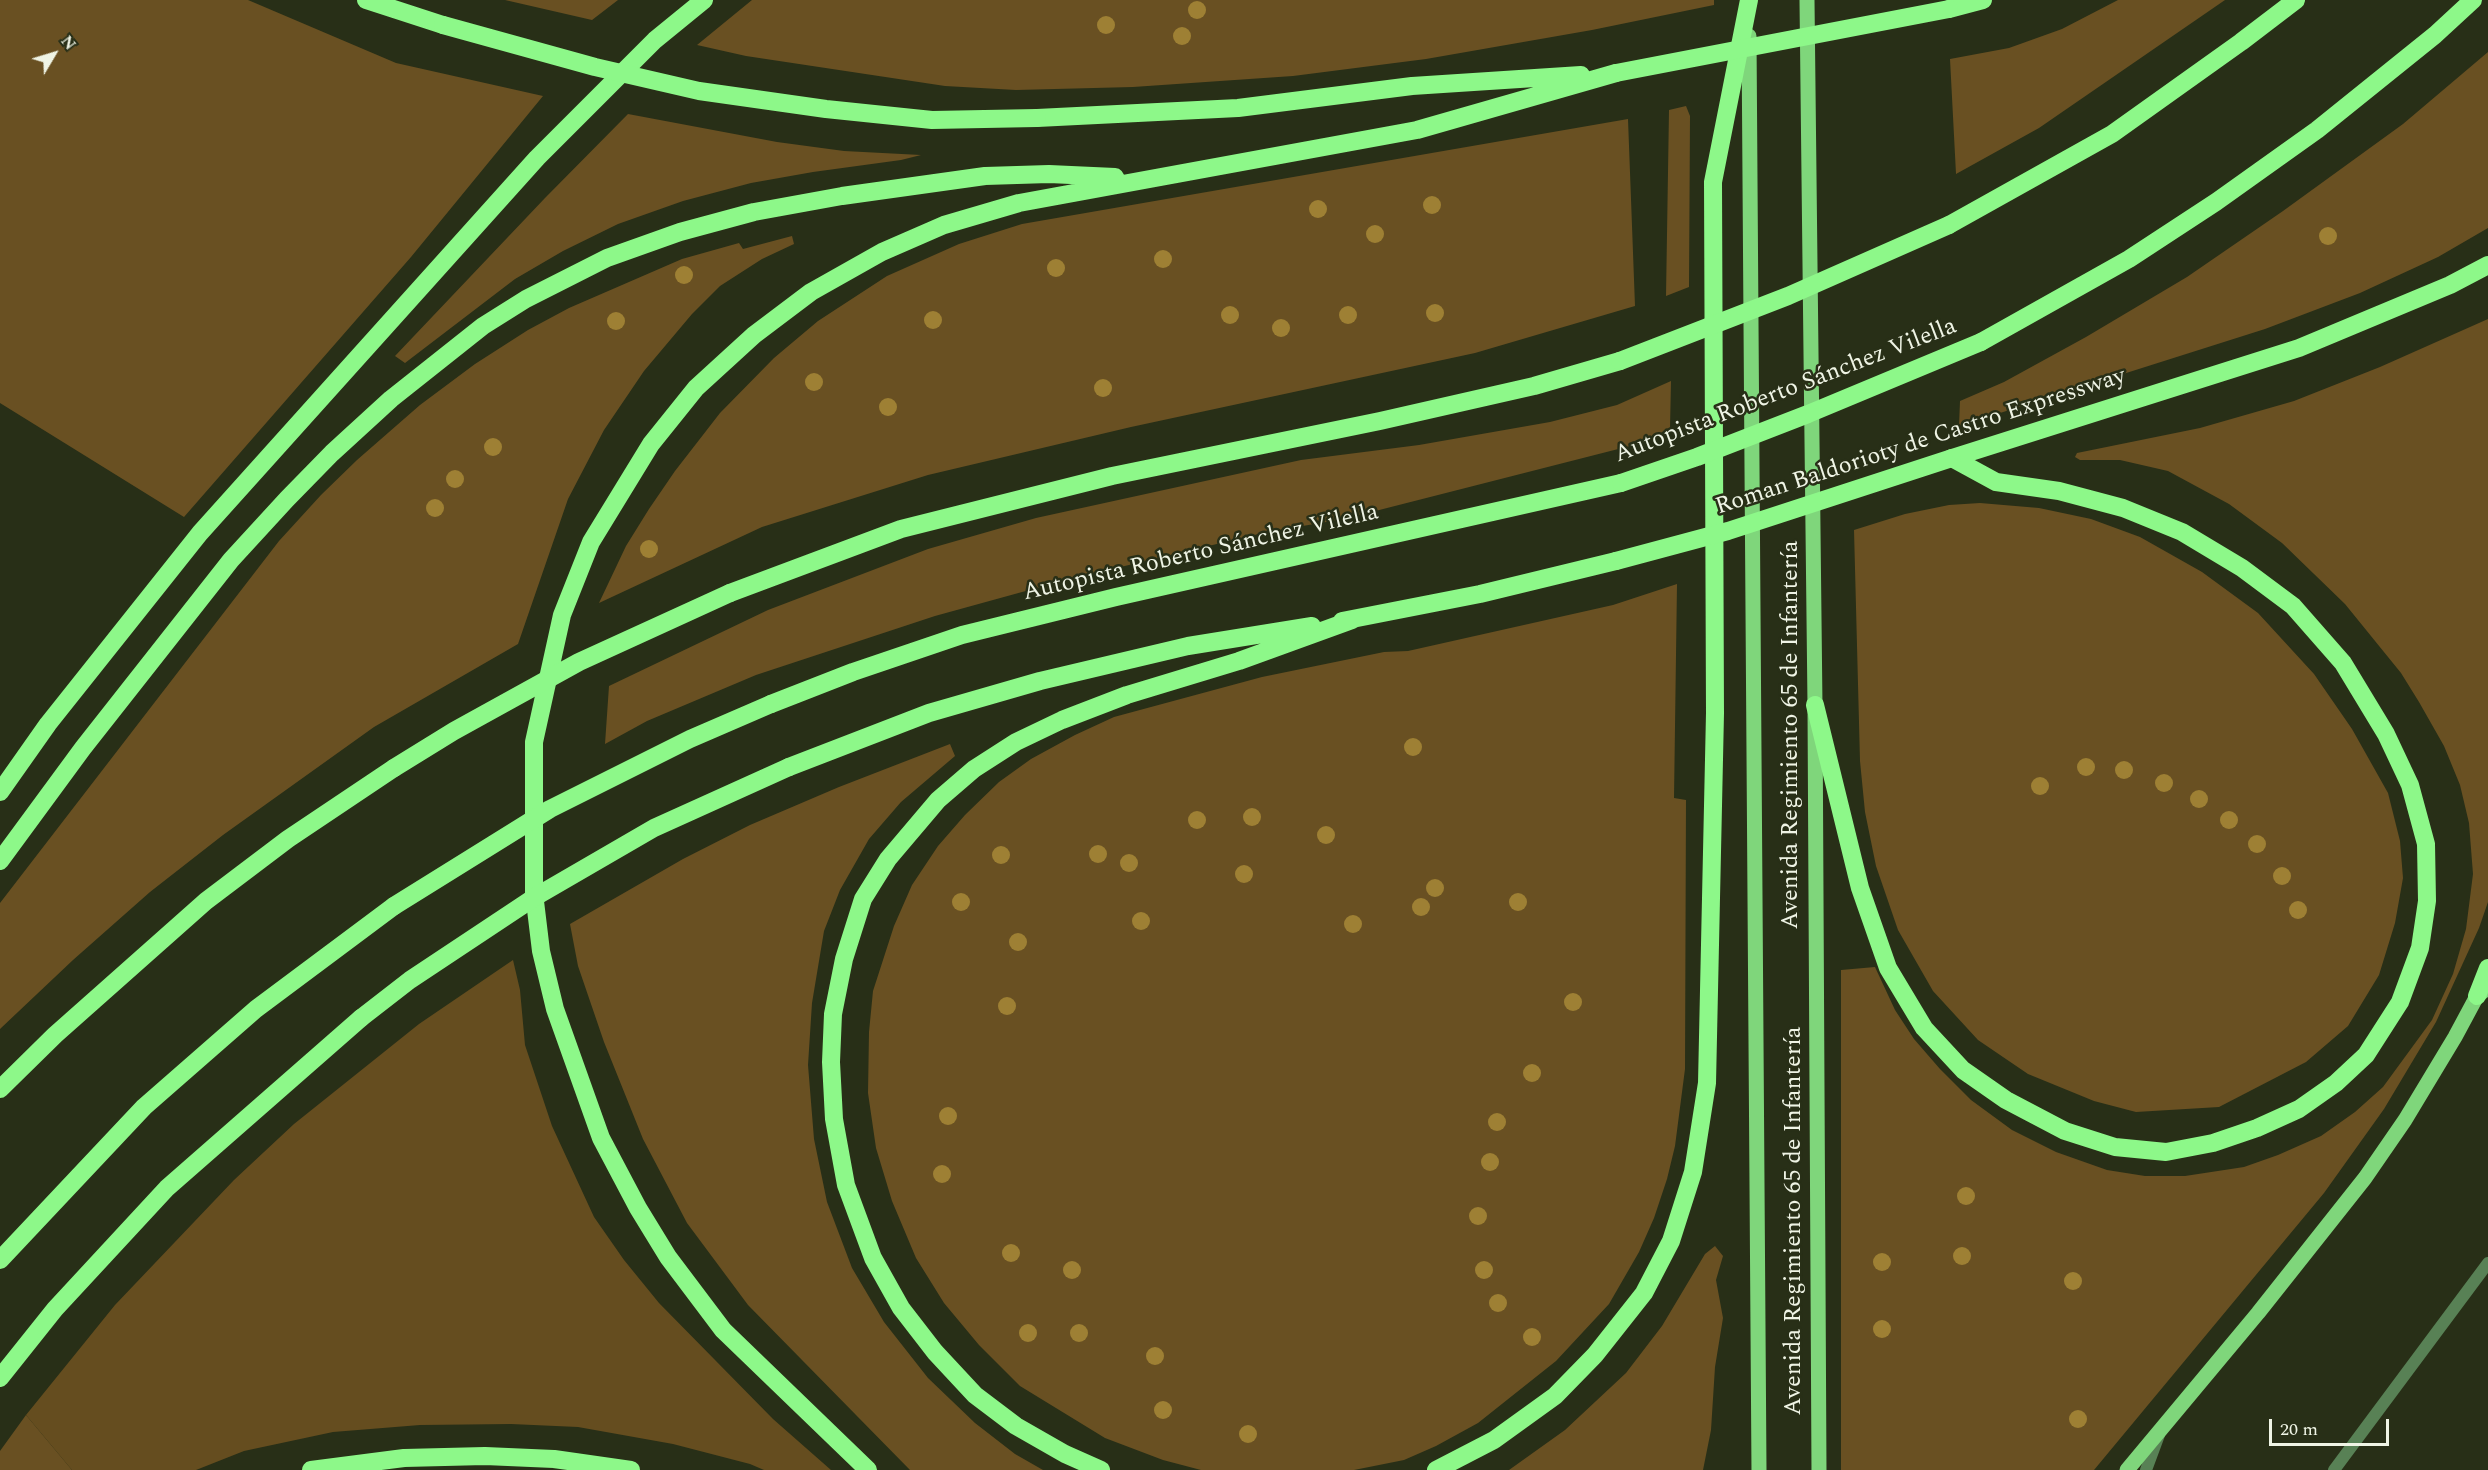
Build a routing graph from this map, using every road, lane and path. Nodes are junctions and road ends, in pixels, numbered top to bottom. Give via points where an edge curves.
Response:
1 (366, 0) edge
2 (379, 0) edge
3 (704, 0) edge
4 (1749, 0) edge
5 (1807, 0) edge
6 (1983, 0) edge
7 (2296, 0) edge
8 (2473, 0) edge
9 (407, 13) junction
10 (1616, 73) junction
11 (1144, 179) junction
12 (2488, 265) edge
13 (1952, 458) junction
14 (1352, 620) junction
15 (1815, 705) junction
16 (0, 792) edge
17 (0, 861) edge
18 (2488, 968) edge
19 (2483, 991) edge
20 (0, 1089) edge
21 (0, 1260) edge
22 (2488, 1263) edge
23 (0, 1378) edge
24 (2161, 1429) junction
25 (311, 1470) edge
26 (631, 1470) edge
27 (868, 1470) edge
28 (1101, 1470) edge
29 (1436, 1470) edge
30 (1760, 1470) edge
31 (1819, 1470) edge
32 (2127, 1470) edge
33 (2146, 1470) edge
34 (2334, 1470) edge

1 - 9 highway
2 - 9 highway
3 - 16 highway via 655,39 537,158 230,500 48,724
4 - 29 highway via 1713,182 1715,713 1707,1083 1693,1173 1671,1241 1644,1293 1595,1355 1555,1396 1503,1434
4 - 30 main road, Avenida Regimiento 65 de Infantería
5 - 15 main road, Avenida Regimiento 65 de Infantería
6 - 10 highway, bridge
7 - 20 highway, bridge via 2112,134 1949,225 1788,297 1620,360 1534,386 1112,476 902,529 730,593 579,662 454,731 288,839 206,901
8 - 21 highway, Autopista Roberto Sánchez Vilella, bridge via 2326,123 2216,202 2129,259 1981,342 1808,414 1621,483 962,635 771,704 690,739 550,809 394,906 256,1010 144,1107
9 - 10 highway, bridge via 595,67 699,91 932,120 1238,108 1412,86
10 - 11 highway via 1417,130
11 - 17 highway via 1049,174 985,176 754,212 680,232 607,258 526,299 483,326 410,383 287,499 224,569
11 - 27 highway via 1019,203 944,225 882,252 811,292 754,335 696,388 651,444 617,498 591,542 562,615 543,692 534,742 533,783 534,893 541,951 555,1009 602,1138 668,1257 723,1330
12 - 13 highway, Roman Baldorioty de Castro Expressway via 2450,285 2299,348
13 - 14 highway, Roman Baldorioty de Castro Expressway, bridge via 1728,531 1480,594
13 - 15 highway via 1996,482 2059,491 2123,508 2182,532 2242,568 2293,606 2343,663 2386,734 2410,785 2426,844 2427,901 2420,948 2400,1002 2366,1055 2336,1083 2299,1108 2257,1128 2213,1143 2166,1152 2115,1148 2065,1131 2006,1100 1963,1070 1924,1028 1888,968 1860,888
14 - 23 highway, bridge via 1188,646 1040,681 929,713 789,767 654,828 535,897 410,980 361,1018 167,1188 55,1309
14 - 28 highway via 1239,661 1127,694 1016,742 974,769 938,800 888,859 863,899 844,958 833,1014 834,1119 846,1185 873,1258 902,1308 935,1352 975,1395 1016,1426
15 - 31 main road, Avenida Regimiento 65 de Infantería
18 - 19 highway
19 - 24 main road via 2365,1178
22 - 34 lane
24 - 32 main road
24 - 33 lane
25 - 26 highway via 404,1458 485,1456 554,1459

